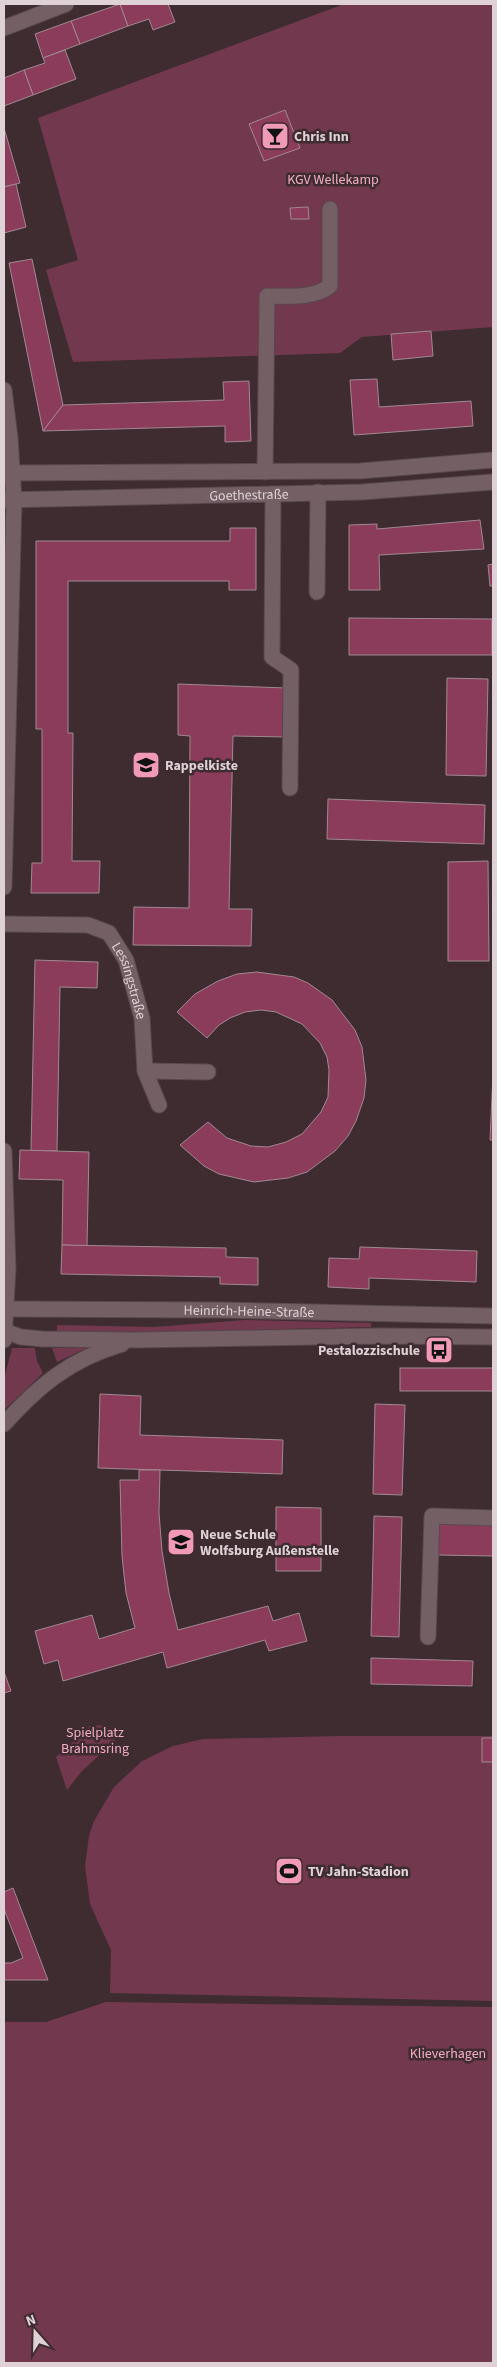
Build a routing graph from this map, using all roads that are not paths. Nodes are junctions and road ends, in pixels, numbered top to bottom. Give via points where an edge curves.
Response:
1 (66, 4) edge
2 (4, 28) edge
3 (330, 209) dead end
4 (4, 390) edge
5 (493, 460) edge
6 (264, 472) junction
7 (8, 473) edge
8 (493, 482) edge
9 (318, 492) junction
10 (273, 494) junction
11 (9, 500) edge
12 (317, 592) dead end
13 (290, 788) dead end
14 (4, 887) edge
15 (4, 924) edge
16 (145, 1071) junction
17 (208, 1072) dead end
18 (159, 1105) dead end
19 (4, 1151) edge
20 (5, 1308) edge
21 (493, 1316) edge
22 (4, 1334) edge
23 (493, 1337) edge
24 (136, 1340) junction
25 (4, 1424) edge
26 (493, 1518) edge
27 (428, 1637) dead end

1 - 2 street
3 - 6 street via 330,286 323,292 312,294 267,296
4 - 7 street
5 - 6 street, Goethestraße via 360,471
6 - 7 street, Goethestraße
7 - 11 street
8 - 9 street, Goethestraße via 362,492
9 - 10 street, Goethestraße
9 - 12 street
10 - 11 street, Goethestraße
10 - 13 street via 272,657 291,670
11 - 14 street
15 - 16 street, Lessingstraße via 88,925 109,933 126,960 142,1018
16 - 17 street
16 - 18 street, Lessingstraße
19 - 20 street via 8,1268
20 - 21 street, Heinrich-Heine-Straße
20 - 22 street
22 - 24 street, Heinrich-Heine-Straße via 43,1339
23 - 24 street, Heinrich-Heine-Straße
24 - 25 street, Heinrich-Heine-Straße via 85,1357 54,1375
26 - 27 street via 432,1516

